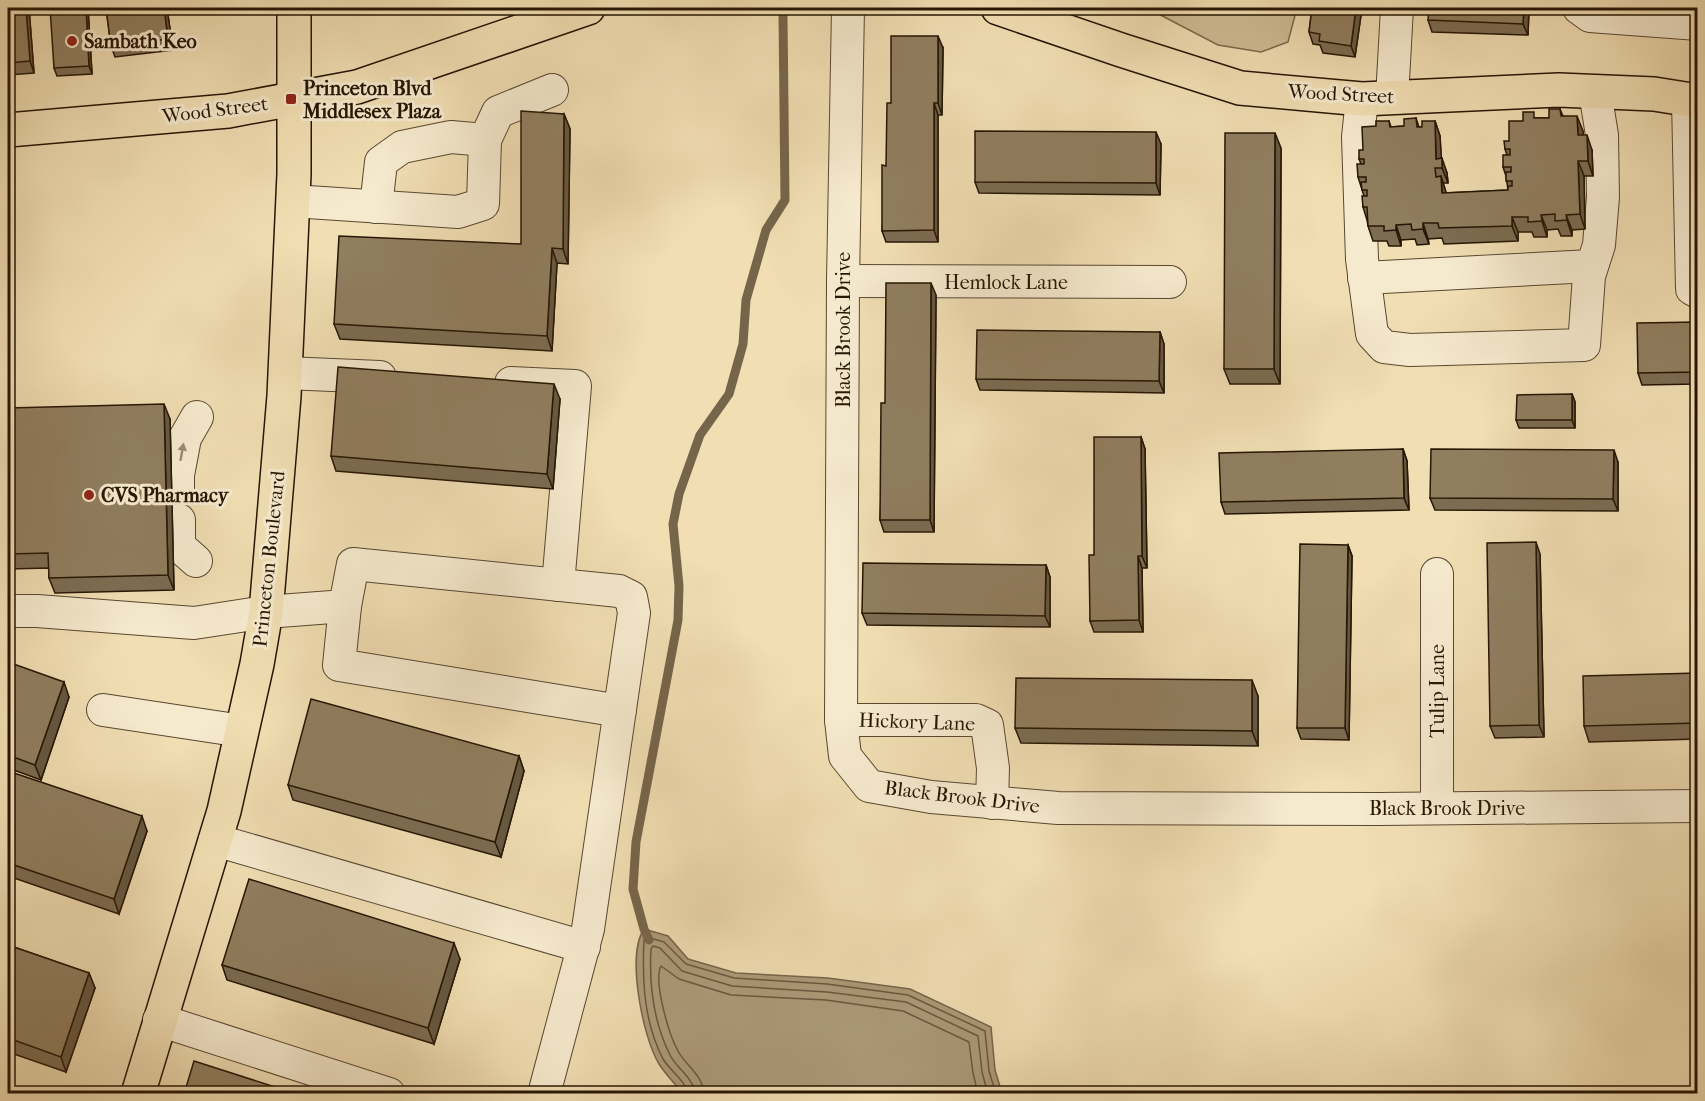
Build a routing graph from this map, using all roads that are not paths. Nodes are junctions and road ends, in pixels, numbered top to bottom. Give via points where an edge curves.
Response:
1 (294, 8) edge
2 (588, 8) edge
3 (848, 8) edge
4 (998, 8) edge
5 (1397, 8) edge
6 (1580, 8) edge
7 (1698, 24) edge
8 (552, 90) dead end
9 (1595, 92) junction
10 (1377, 98) junction
11 (294, 99) junction
12 (1693, 101) edge
13 (8, 130) edge
14 (485, 140) junction
15 (1693, 143) edge
16 (293, 201) junction
17 (376, 207) junction
18 (1591, 267) junction
19 (1364, 278) junction
20 (843, 281) junction
21 (1170, 282) dead end
22 (1698, 292) edge
23 (285, 373) junction
24 (412, 379) edge
25 (482, 382) edge
26 (197, 417) dead end
27 (178, 490) dead end
28 (179, 520) dead end
29 (196, 561) dead end
30 (1437, 574) dead end
31 (558, 585) junction
32 (345, 606) junction
33 (8, 611) edge
34 (266, 612) junction
35 (103, 710) dead end
36 (620, 711) junction
37 (841, 720) junction
38 (242, 731) junction
39 (992, 803) junction
40 (1698, 806) edge
41 (1437, 808) junction
42 (215, 840) junction
43 (584, 946) junction
44 (159, 1020) junction
45 (138, 1094) edge
46 (389, 1094) edge
47 (544, 1094) edge

1 - 11 main road, Princeton Boulevard
2 - 11 main road, Wood Street via 357,87
3 - 20 street, Black Brook Drive
4 - 10 main road, Wood Street via 1240,87
5 - 10 street
6 - 7 street via 1590,16
8 - 14 street via 498,112
9 - 10 main road, Wood Street
9 - 12 main road, Wood Street via 1654,94
9 - 18 street via 1602,135 1603,197 1599,245
10 - 19 street via 1358,137
11 - 13 main road, Wood Street via 228,111
11 - 16 main road, Princeton Boulevard
12 - 15 street
14 - 17 street via 451,137 402,147 381,162
14 - 17 street via 483,204 458,212
15 - 22 street via 1692,290
16 - 17 street
16 - 23 main road, Princeton Boulevard
18 - 19 street
18 - 19 street via 1584,345 1410,350 1384,347 1372,334
20 - 21 street, Hemlock Lane
20 - 37 street, Black Brook Drive
23 - 24 street
23 - 34 main road, Princeton Boulevard
25 - 31 street via 575,386
27 -> 26 street via 185,438
28 - 29 street via 179,546
30 - 41 street, Tulip Lane
31 - 32 street via 353,564
31 - 36 street via 619,591 632,597 634,613
32 - 34 street
32 - 36 street via 339,665
33 - 34 street via 194,623
34 - 38 main road, Princeton Boulevard
35 - 38 street
36 - 43 street
37 - 39 street, Black Brook Drive via 845,756 869,786
37 - 39 street, Hickory Lane via 976,720 987,725 993,768
38 - 42 main road, Princeton Boulevard
39 - 41 street, Black Brook Drive via 1058,808
40 - 41 street, Black Brook Drive
42 - 43 street
42 - 44 main road, Princeton Boulevard
43 - 47 street
44 - 45 main road, Princeton Boulevard
44 - 46 street

